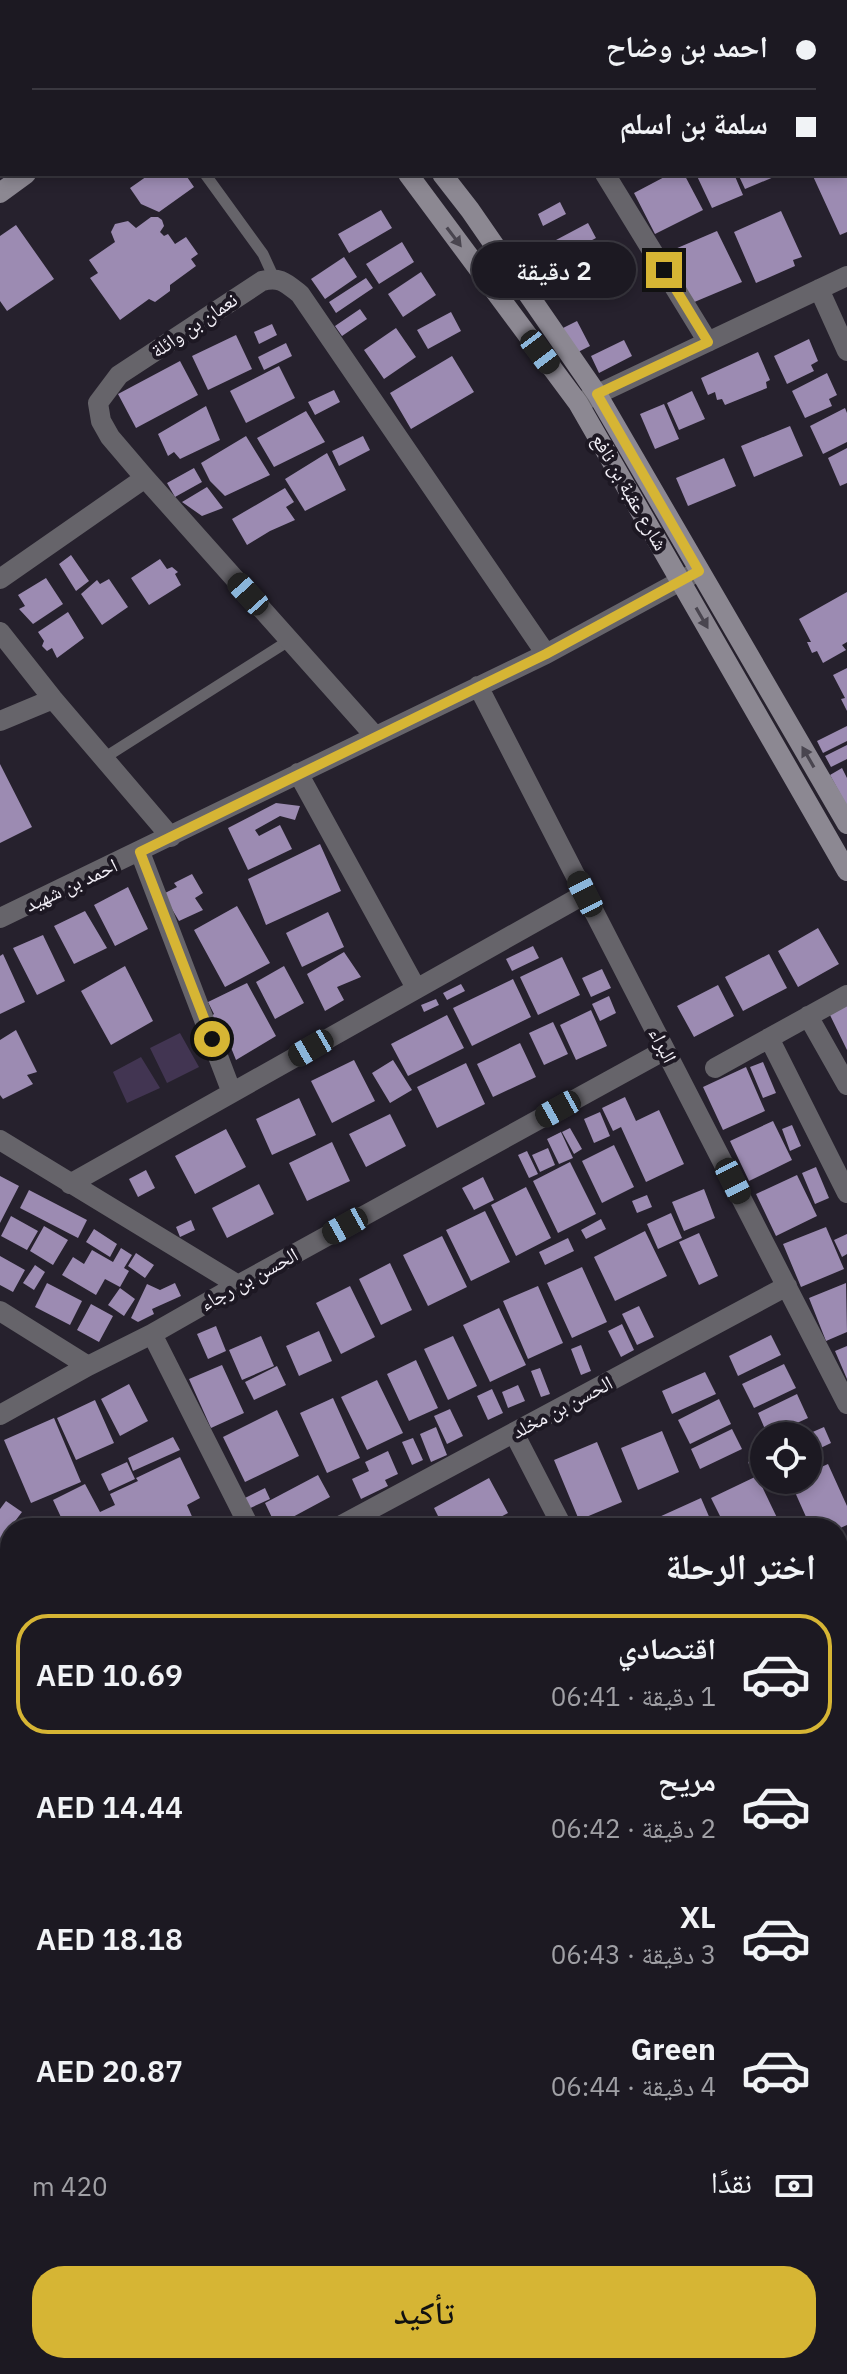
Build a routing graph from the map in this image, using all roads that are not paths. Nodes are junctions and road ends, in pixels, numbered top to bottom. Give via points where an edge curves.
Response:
1 (23, 176) edge
2 (206, 176) edge
3 (409, 176) edge
4 (444, 176) edge
5 (606, 176) edge
6 (0, 193) edge
7 (847, 276) edge
8 (274, 278) junction
9 (819, 289) junction
10 (708, 342) junction
11 (847, 351) edge
12 (597, 394) junction
13 (578, 403) junction
14 (145, 478) junction
15 (690, 575) junction
16 (0, 579) edge
17 (0, 632) edge
18 (290, 640) junction
19 (546, 654) junction
20 (478, 686) junction
21 (53, 699) junction
22 (0, 721) edge
23 (375, 736) junction
24 (104, 758) junction
25 (298, 773) junction
26 (847, 824) edge
27 (171, 837) junction
28 (140, 852) junction
29 (847, 871) edge
30 (585, 894) junction
31 (0, 918) edge
32 (416, 988) junction
33 (847, 995) edge
34 (808, 1016) junction
35 (769, 1038) junction
36 (665, 1050) junction
37 (715, 1068) dead end
38 (847, 1085) edge
39 (232, 1093) junction
40 (0, 1140) edge
41 (70, 1184) junction
42 (847, 1193) edge
43 (238, 1285) junction
44 (787, 1286) junction
45 (0, 1311) edge
46 (152, 1334) junction
47 (88, 1366) junction
48 (847, 1404) edge
49 (0, 1415) edge
50 (514, 1433) junction
51 (245, 1518) edge
52 (355, 1518) edge
53 (558, 1518) edge

1 - 6 street
2 - 8 lane via 263,254
3 -> 13 street, شارع عقبة بن نافع
4 - 12 street, شارع عقبة بن نافع
5 - 10 street
7 - 9 street
8 - 14 street, نعمان بن وائلة via 237,296 119,375 98,403 110,437
8 - 19 street via 300,294
9 - 10 street
9 - 11 street
10 - 12 street
12 - 13 street
12 - 15 street, شارع عقبة بن نافع
13 - 15 street, شارع عقبة بن نافع
14 - 16 street
14 - 18 street, نعمان بن وائلة
15 - 19 street, احمد بن شهيد
26 -> 15 street, شارع عقبة بن نافع
15 -> 29 street, شارع عقبة بن نافع
17 - 21 street
18 - 23 street, نعمان بن وائلة
18 - 24 lane
19 - 20 street, احمد بن شهيد
20 - 23 street, احمد بن شهيد
20 - 30 street, البراء
21 - 22 street
21 - 24 street
23 - 25 street, احمد بن شهيد
24 - 27 street
25 - 27 street, احمد بن شهيد
25 - 32 street
27 - 28 street, احمد بن شهيد
28 - 31 street, احمد بن شهيد
28 - 39 street
30 - 32 street
30 - 36 street, البراء
32 - 39 street
33 - 34 street
34 - 35 street
34 - 38 street
35 - 37 street
35 - 42 street
36 - 43 street, الحسن بن رجاء
36 - 44 street, البراء
39 - 41 street
40 - 41 street
41 - 43 street
43 - 46 street, الحسن بن رجاء
44 - 48 street, البراء
44 - 50 street, الحسن بن مخلد
45 - 47 street
46 - 47 street, الحسن بن رجاء
46 - 51 street
47 - 49 street, الحسن بن رجاء
50 - 52 street, الحسن بن مخلد
50 - 53 street

